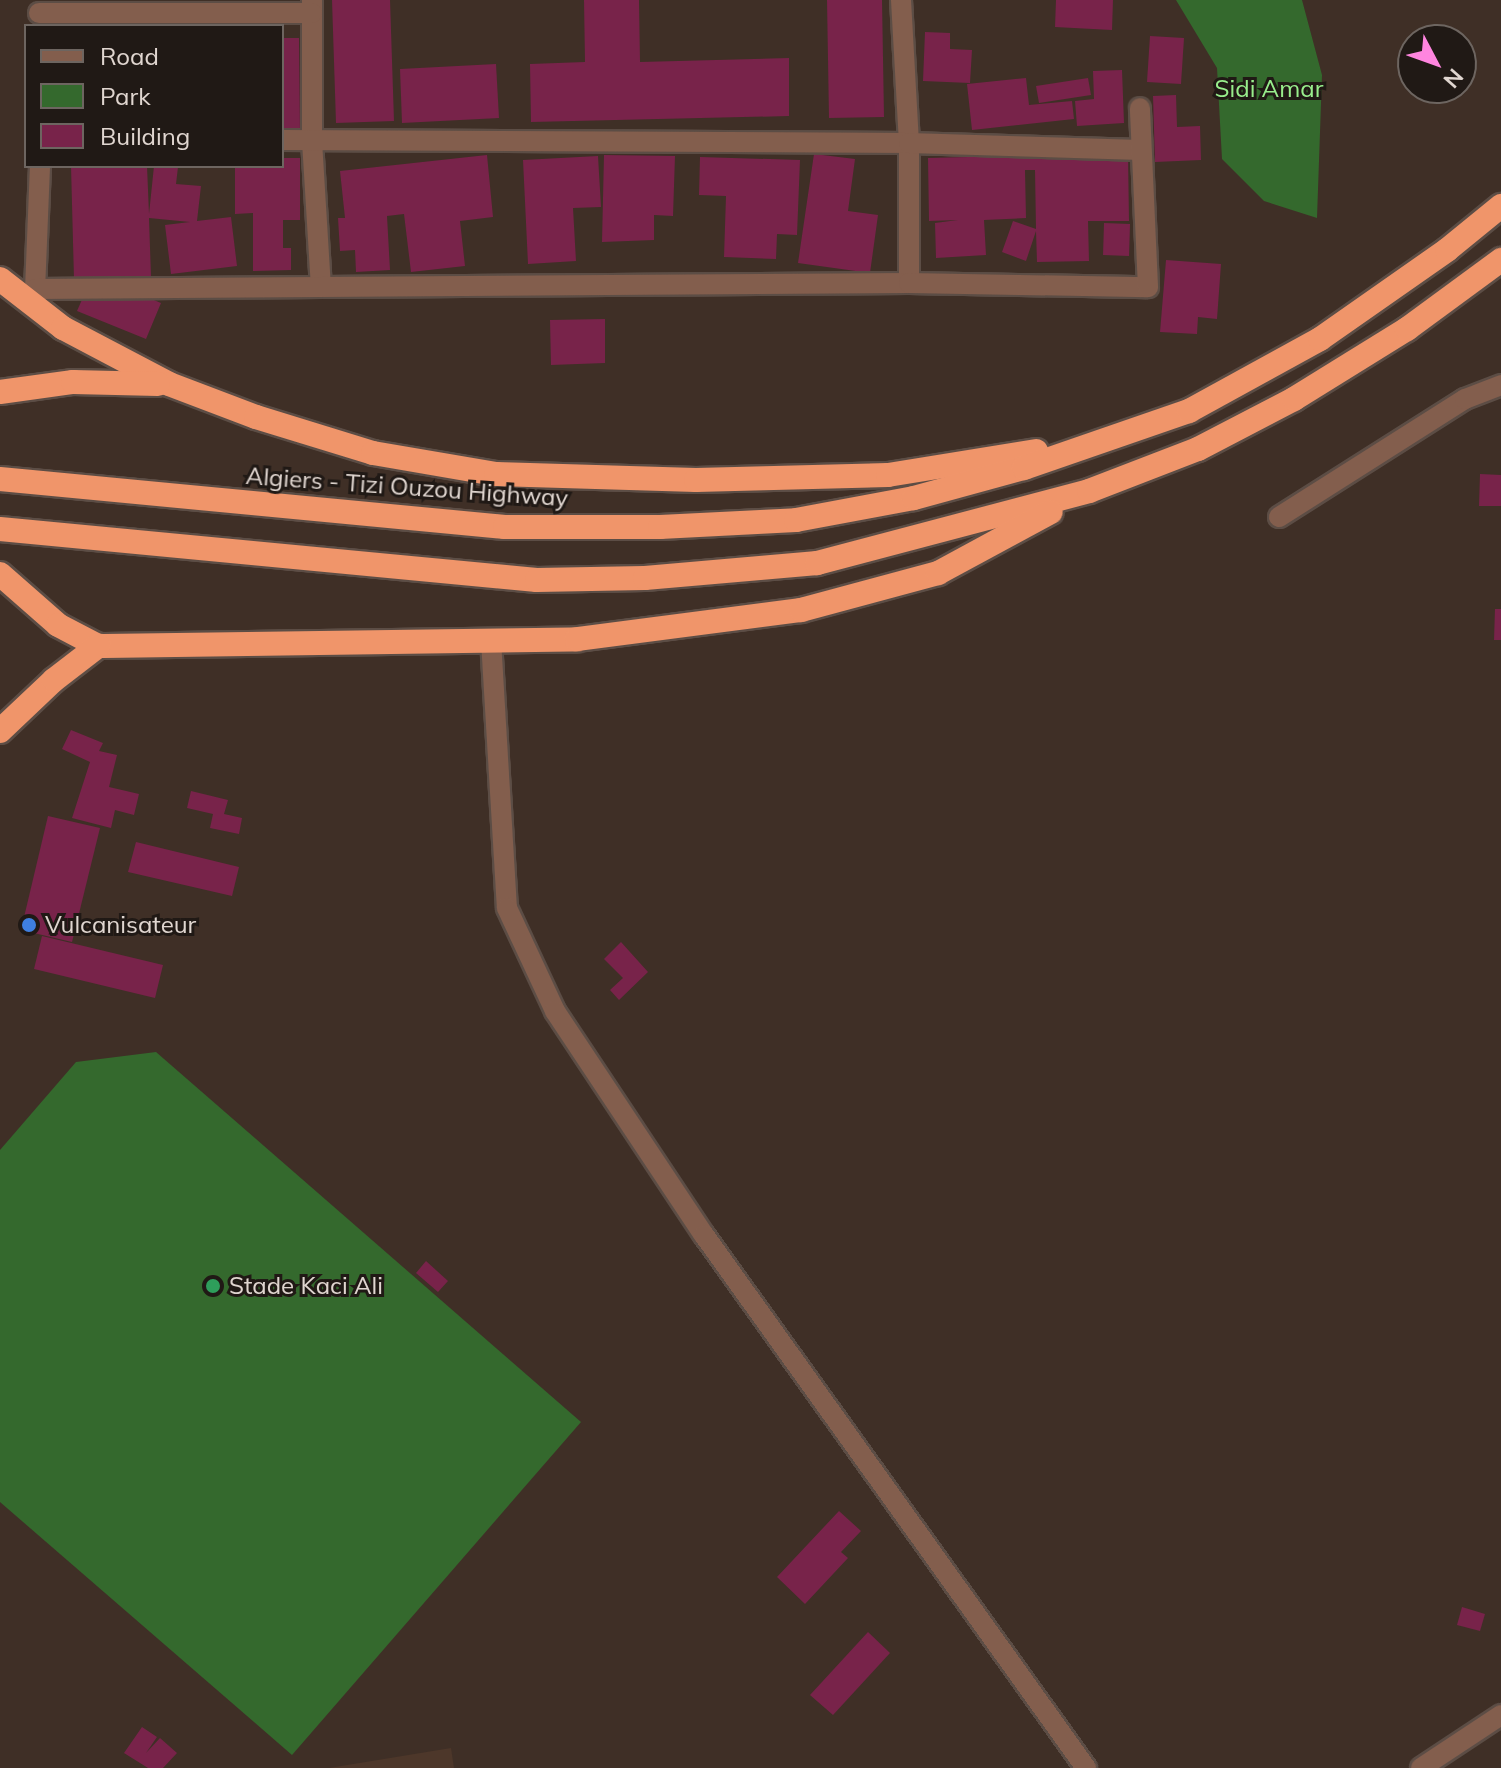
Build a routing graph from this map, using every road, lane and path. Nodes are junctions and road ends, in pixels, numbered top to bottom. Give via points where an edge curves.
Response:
1 (901, 0) edge
2 (312, 6) edge
3 (39, 13) edge
4 (1140, 108) dead end
5 (284, 140) edge
6 (312, 141) junction
7 (909, 143) junction
8 (1141, 150) junction
9 (40, 168) edge
10 (1501, 206) edge
11 (1501, 260) edge
12 (0, 279) edge
13 (909, 283) junction
14 (321, 287) junction
15 (169, 384) junction
16 (1501, 385) edge
17 (0, 392) edge
18 (1109, 439) junction
19 (0, 479) edge
20 (1089, 491) junction
21 (1279, 517) dead end
22 (0, 529) edge
23 (0, 574) edge
24 (491, 640) junction
25 (98, 646) junction
26 (0, 731) edge
27 (1501, 1715) edge
28 (1086, 1768) edge
29 (1421, 1768) edge

1 - 7 street
2 - 3 street
2 - 6 street
4 - 8 street
5 - 6 street
6 - 7 street
6 - 14 street
7 - 8 street
7 - 13 street
8 - 13 street via 1148,287
9 - 14 street via 35,289
10 - 18 highway, Algiers - Tizi Ouzou Highway via 1320,339 1189,411
11 - 20 highway via 1407,329 1294,399 1198,449
12 - 15 highway via 63,328
13 - 14 street
15 - 17 highway via 73,382
15 - 18 highway via 373,453 496,474 696,480 888,475
16 - 21 street via 1465,399
18 - 19 highway, Algiers - Tizi Ouzou Highway via 914,498 796,520 660,527 505,527
20 - 22 highway via 817,563 645,578 537,580
20 - 24 highway via 938,573 801,610 577,639
23 - 25 highway via 58,625
24 - 25 highway
24 - 28 street via 507,908 555,1011 704,1235
25 - 26 highway
27 - 29 street

